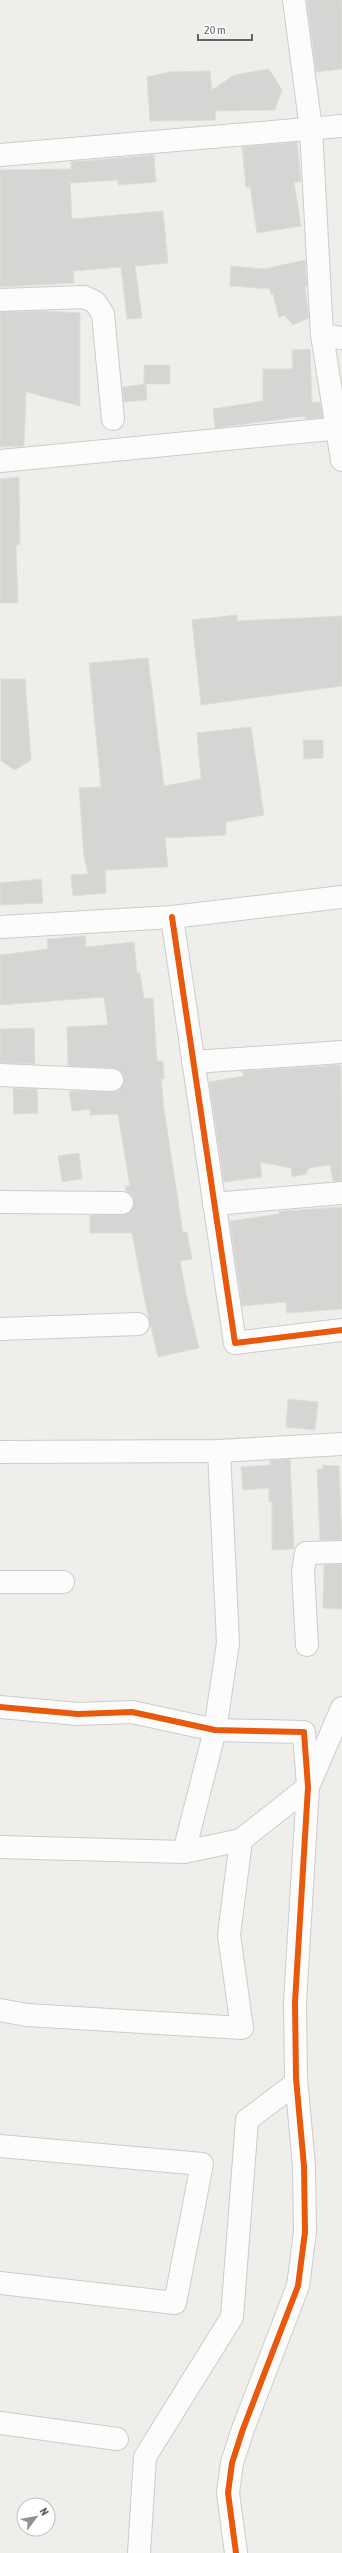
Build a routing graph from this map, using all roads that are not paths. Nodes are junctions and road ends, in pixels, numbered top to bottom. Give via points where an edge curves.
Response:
1 (294, 0) edge
2 (342, 126) edge
3 (311, 129) junction
4 (0, 155) edge
5 (0, 300) edge
6 (332, 337) edge
7 (113, 419) dead end
8 (340, 428) edge
9 (342, 460) edge
10 (0, 461) edge
11 (342, 897) edge
12 (172, 917) junction
13 (0, 927) edge
14 (342, 1052) edge
15 (193, 1062) junction
16 (0, 1075) edge
17 (112, 1080) dead end
18 (342, 1193) edge
19 (0, 1202) edge
20 (122, 1203) dead end
21 (214, 1204) junction
22 (138, 1324) dead end
23 (0, 1329) edge
24 (342, 1330) edge
25 (342, 1444) edge
26 (220, 1451) junction
27 (0, 1452) edge
28 (342, 1552) edge
29 (0, 1582) edge
30 (64, 1582) dead end
31 (307, 1645) dead end
32 (0, 1707) edge
33 (342, 1708) edge
34 (215, 1730) junction
35 (308, 1787) junction
36 (241, 1840) junction
37 (0, 1847) edge
38 (184, 1852) junction
39 (0, 2010) edge
40 (296, 2083) junction
41 (0, 2146) edge
42 (0, 2283) edge
43 (0, 2422) edge
44 (117, 2439) dead end
45 (139, 2553) edge
46 (236, 2553) edge

1 - 3 street
2 - 3 street
3 - 4 street
3 - 6 street
5 - 7 street via 77,296 95,302 103,314
6 - 8 street
8 - 9 street
8 - 10 street
11 - 12 street
12 - 13 street
12 - 15 street
14 - 15 street
15 - 21 street
16 - 17 street
18 - 21 street
19 - 20 street
21 - 24 street via 235,1343
22 - 23 street
25 - 26 street
26 - 27 street
26 - 34 street via 228,1643
28 - 31 street via 306,1553 303,1571
29 - 30 street
32 - 34 street via 78,1714 132,1712
33 - 35 street
34 - 35 street via 304,1732
34 - 38 street
35 - 36 street
35 - 40 street via 296,2002
36 - 38 street
36 - 39 street via 229,1935 242,2028 27,2015
37 - 38 street
40 - 45 street via 246,2120 232,2317 145,2457
40 - 46 street via 304,2166 305,2232 298,2286 232,2463 228,2493
41 - 42 street via 202,2164 175,2303
43 - 44 street

